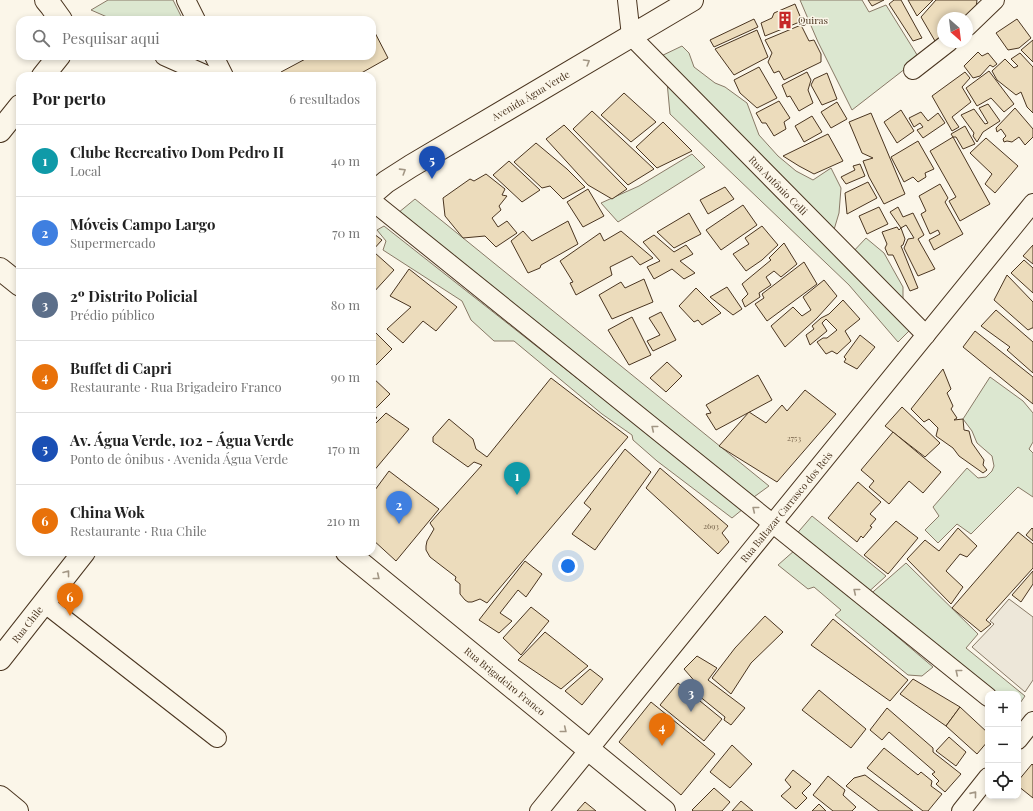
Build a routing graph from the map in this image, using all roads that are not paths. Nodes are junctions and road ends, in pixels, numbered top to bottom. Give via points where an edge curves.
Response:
1 (46, 0) edge
2 (186, 0) edge
3 (627, 0) edge
4 (692, 0) edge
5 (995, 0) edge
6 (58, 16) edge
7 (194, 16) edge
8 (973, 21) edge
9 (631, 36) junction
10 (941, 48) edge
11 (56, 60) edge
12 (173, 60) edge
13 (216, 60) edge
14 (913, 70) dead end
15 (46, 72) edge
16 (200, 72) edge
17 (222, 72) edge
18 (16, 111) edge
19 (0, 131) edge
20 (376, 191) edge
21 (1033, 203) edge
22 (376, 204) edge
23 (0, 269) edge
24 (16, 282) edge
25 (926, 335) junction
26 (773, 523) junction
27 (81, 556) edge
28 (352, 556) edge
29 (44, 603) junction
30 (0, 659) edge
31 (985, 694) edge
32 (217, 738) dead end
33 (589, 750) junction
34 (985, 781) edge
35 (0, 797) edge
36 (17, 811) edge
37 (539, 811) edge
38 (664, 811) edge
39 (961, 811) edge

1 - 6 main road
2 - 7 street
3 - 9 street
4 - 9 main road, Avenida Água Verde
5 - 8 street
20 -> 9 main road, Avenida Água Verde via 411,166
9 - 25 street, Rua Antônio Celli
10 - 14 street
11 - 15 main road
12 - 16 street
13 - 17 street
18 - 19 main road
21 - 25 street, Rua Baltazar Carrasco dos Reis
26 -> 22 street
23 - 24 main road
25 - 26 street, Rua Baltazar Carrasco dos Reis
31 -> 26 street
26 - 33 street, Rua Baltazar Carrasco dos Reis
29 -> 27 main road, Rua Chile
28 -> 33 main road, Rua Brigadeiro Franco
29 - 30 main road, Rua Chile
29 - 32 street
33 - 37 street, Rua Baltazar Carrasco dos Reis
33 - 38 main road, Rua Brigadeiro Franco
39 -> 34 street
35 - 36 main road

